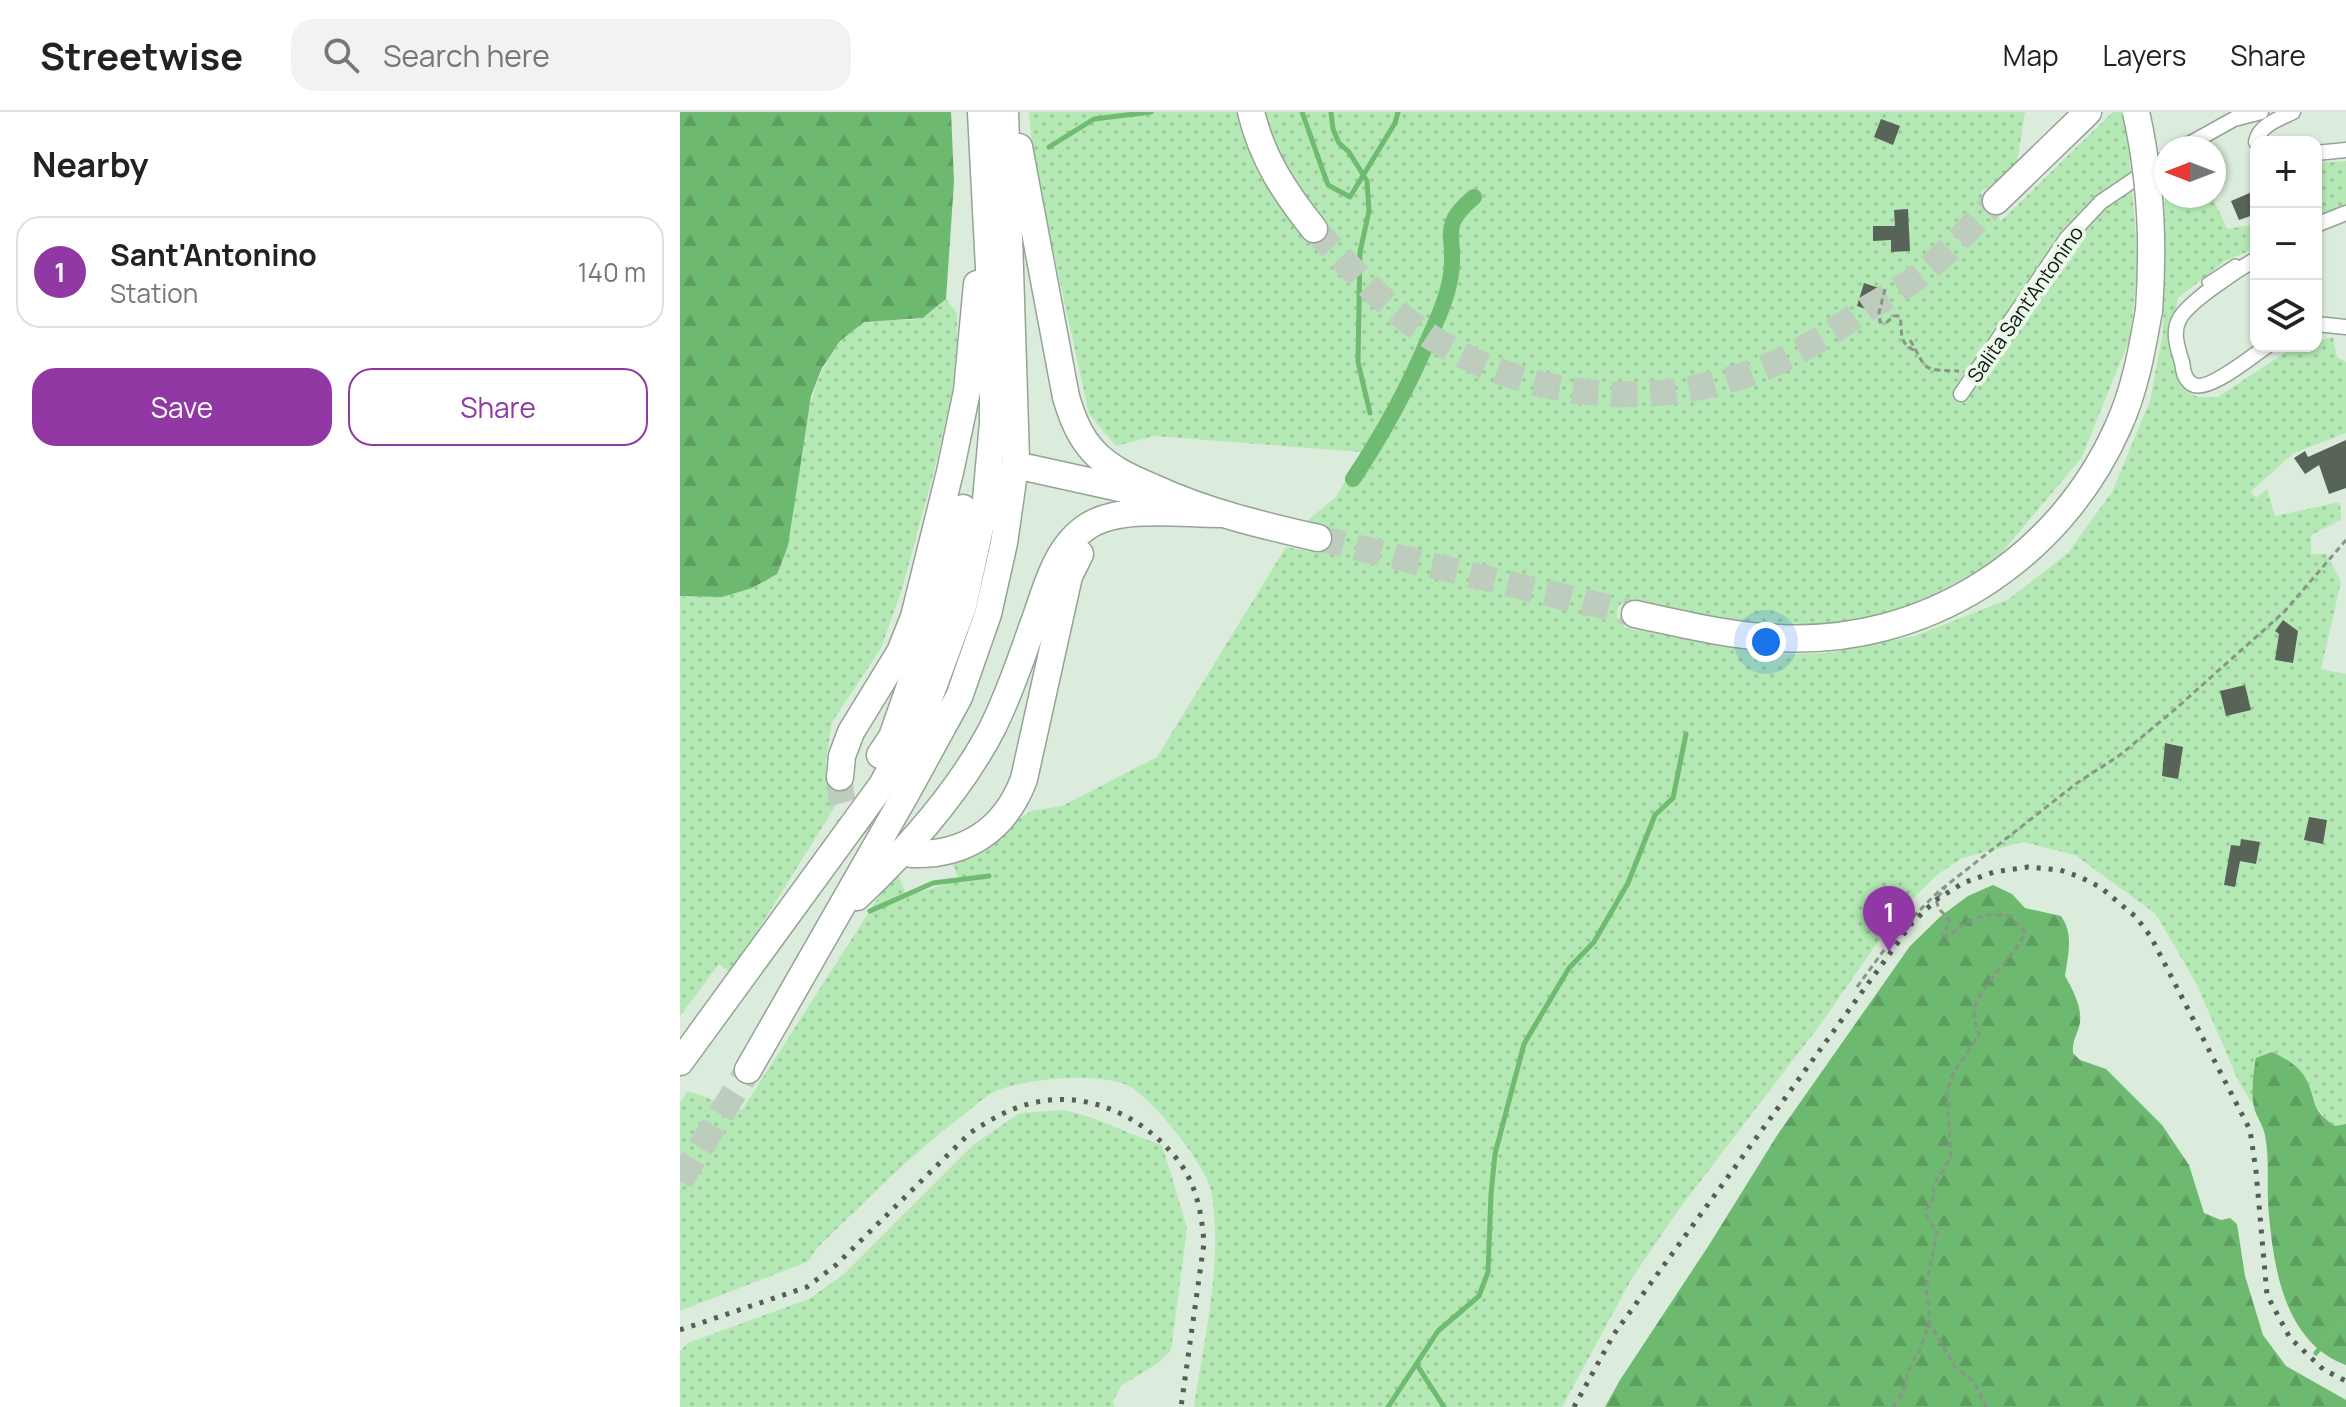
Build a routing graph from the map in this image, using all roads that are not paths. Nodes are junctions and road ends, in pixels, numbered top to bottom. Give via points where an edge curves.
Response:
1 (981, 112) edge
2 (1005, 112) edge
3 (1011, 112) edge
4 (1251, 112) edge
5 (2088, 112) edge
6 (2136, 112) edge
7 (2261, 112) edge
8 (2293, 112) edge
9 (2204, 136) edge
10 (2257, 136) edge
11 (2346, 150) edge
12 (2322, 152) edge
13 (2154, 166) edge
14 (985, 185) junction
15 (1996, 201) tunnel mouth
16 (2346, 213) edge
17 (2322, 223) edge
18 (1314, 229) tunnel mouth
19 (2250, 263) edge
20 (2206, 282) dead end
21 (2322, 325) edge
22 (2346, 327) edge
23 (2258, 352) edge
24 (1961, 394) dead end
25 (1029, 468) dead end
26 (1184, 502) junction
27 (963, 508) dead end
28 (1156, 514) junction
29 (1219, 514) junction
30 (1318, 538) tunnel mouth
31 (1635, 614) tunnel mouth
32 (840, 777) tunnel mouth
33 (911, 854) tunnel mouth
34 (832, 922) junction
35 (751, 967) junction
36 (680, 1062) edge
37 (748, 1070) tunnel mouth

1 - 14 highway
2 - 34 highway via 1016,459 1004,543 988,614 959,697
3 - 26 highway via 1076,426 1093,451 1115,469
4 - 18 highway via 1277,179
5 - 15 highway
6 - 31 highway, bridge via 2147,170 2152,252 2141,357 2118,428 2094,472 2068,510 2034,545 1972,593 1895,626 1807,638 1726,633
7 - 9 street
8 - 10 street
11 - 12 street
13 - 24 street, Salita Sant'Antonino via 2101,202 2067,238
14 - 32 highway via 967,391 950,472 914,617 900,652 851,732
14 - 35 highway via 993,423 984,513 963,606 928,701 893,767
16 - 17 street
19 - 20 lane via 2232,264
19 - 23 street via 2192,305 2179,318 2175,334 2185,376 2198,386 2217,380
21 - 22 street
25 - 26 highway
26 - 29 highway
27 - 35 highway via 930,629 892,737
28 - 29 highway
28 - 33 highway via 1104,532 1073,566 1024,779 1011,807 972,843 938,854
28 - 34 highway via 1102,519 1065,548 1009,692 971,763 894,863
29 - 30 highway
34 - 37 highway
35 - 36 highway

